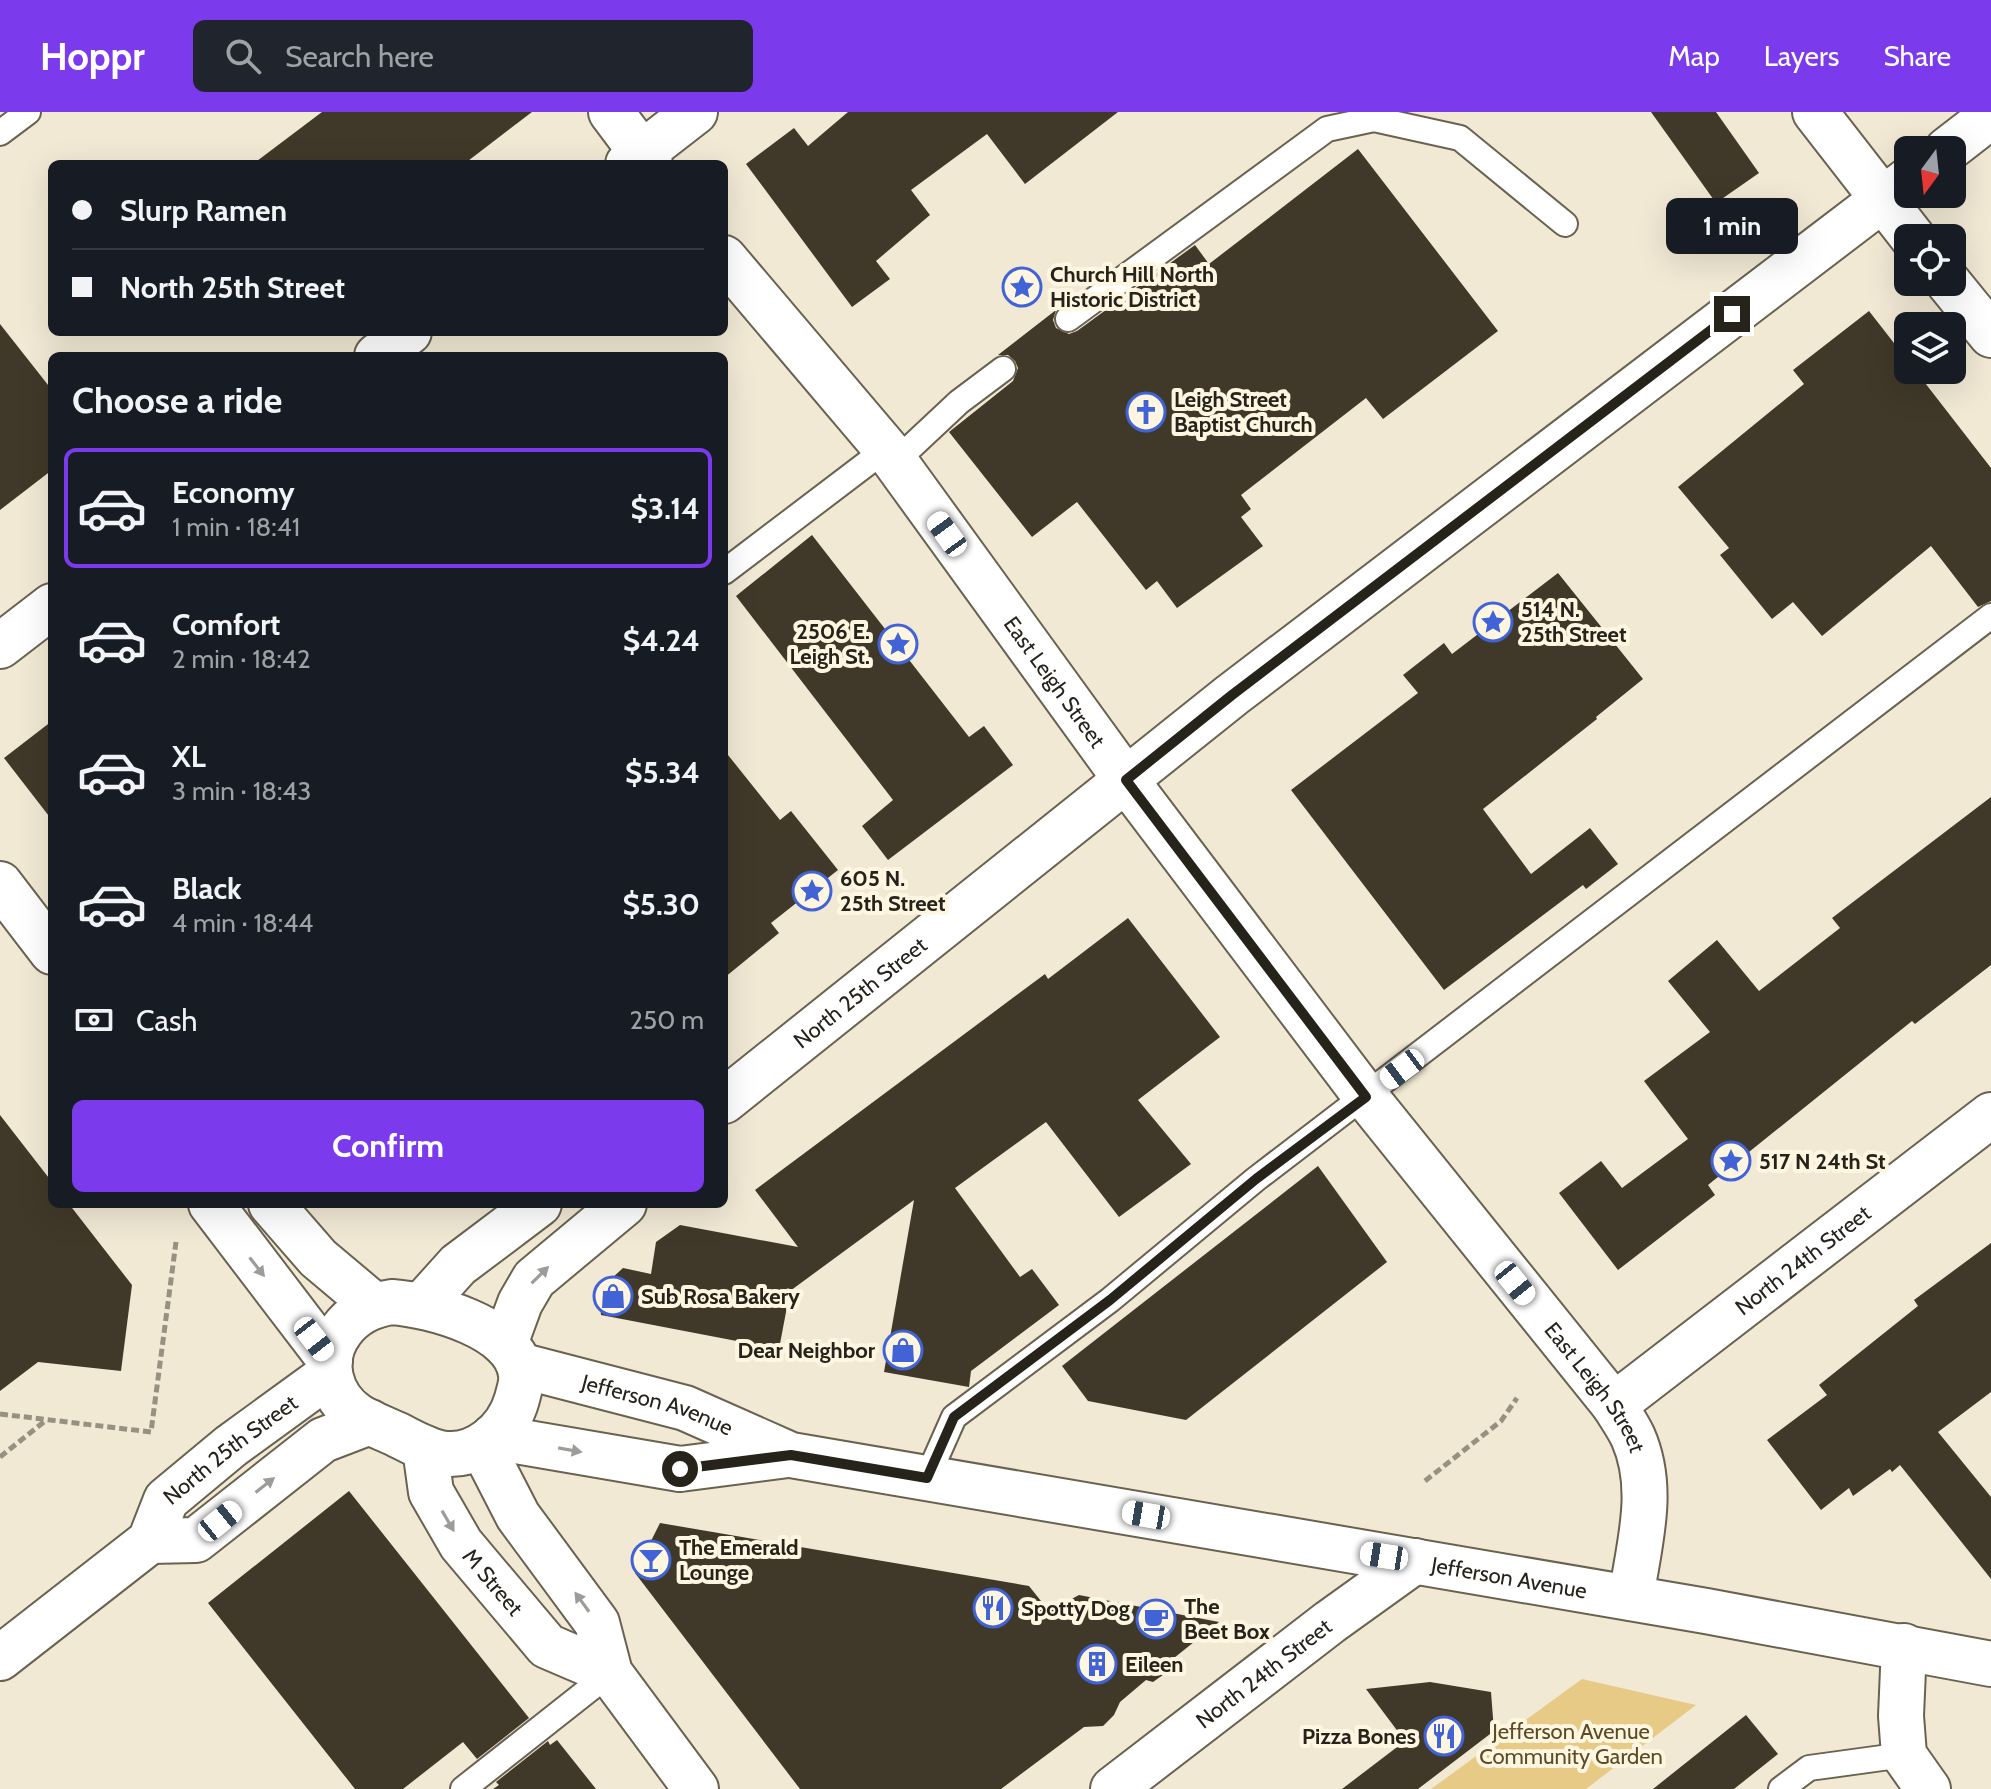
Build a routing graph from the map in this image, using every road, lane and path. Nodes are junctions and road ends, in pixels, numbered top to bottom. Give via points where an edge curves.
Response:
1 (28, 112) edge
2 (611, 112) edge
3 (695, 112) edge
4 (1815, 112) edge
5 (1991, 116) edge
6 (0, 133) edge
7 (1965, 136) edge
8 (639, 160) edge
9 (641, 160) edge
10 (1894, 189) edge
11 (1894, 191) edge
12 (1565, 224) dead end
13 (728, 263) edge
14 (1959, 296) edge
15 (1068, 319) dead end
16 (1991, 335) edge
17 (404, 336) edge
18 (382, 352) edge
19 (1003, 369) dead end
20 (891, 455) junction
21 (728, 569) edge
22 (48, 609) edge
23 (1991, 616) edge
24 (0, 646) edge
25 (1126, 780) junction
26 (0, 884) edge
27 (48, 947) edge
28 (1366, 1097) junction
29 (728, 1098) edge
30 (1991, 1115) edge
31 (274, 1208) edge
32 (534, 1208) edge
33 (619, 1208) edge
34 (194, 1216) edge
35 (422, 1305) junction
36 (375, 1306) junction
37 (512, 1354) junction
38 (330, 1367) junction
39 (1517, 1398) dead end
40 (1614, 1405) junction
41 (0, 1414) edge
42 (46, 1420) junction
43 (370, 1422) junction
44 (151, 1432) junction
45 (156, 1440) dead end
46 (488, 1441) junction
47 (425, 1448) junction
48 (791, 1455) junction
49 (0, 1457) edge
50 (927, 1478) junction
51 (1425, 1481) dead end
52 (150, 1541) junction
53 (1415, 1561) junction
54 (1631, 1598) junction
55 (1904, 1646) junction
56 (0, 1658) edge
57 (1991, 1664) edge
58 (610, 1673) junction
59 (1916, 1772) edge
60 (463, 1789) edge
61 (696, 1789) edge
62 (1113, 1789) edge
63 (1781, 1789) edge

1 - 6 lane
2 - 8 street
3 - 9 street
4 - 10 street
5 - 7 street
11 - 25 street, North 25th Street
12 - 15 lane via 1460,138 1374,119 1327,129
13 - 20 street, East Leigh Street
14 - 16 street
17 - 18 street
19 - 20 lane
20 - 21 lane
20 - 25 street, East Leigh Street
22 - 24 street
23 - 28 lane
25 - 28 street, East Leigh Street
25 - 29 street, North 25th Street
26 - 27 street
28 - 40 street, East Leigh Street
28 - 50 lane via 954,1417
30 - 40 street, North 24th Street
31 - 36 street via 318,1258
32 - 35 street via 458,1265
37 -> 33 street via 520,1303 534,1279
34 -> 38 street
34 - 44 path via 166,1332
35 - 36 street
35 - 37 street via 467,1321
36 - 38 street via 347,1324 332,1345
37 - 46 street via 521,1376 514,1407
37 - 48 street, Jefferson Avenue via 685,1408
38 - 43 street via 340,1398
38 - 52 street, North 25th Street via 166,1500
39 - 51 path via 1501,1421
40 - 54 street, East Leigh Street via 1633,1435 1646,1486
41 - 42 path
42 - 44 path
42 - 49 path
43 - 47 street
52 -> 43 street, North 25th Street via 196,1540 323,1440
44 - 45 path
46 - 47 street via 456,1454
46 -> 48 street, Jefferson Avenue via 680,1469
58 -> 46 street via 597,1623 518,1516
47 -> 58 street, M Street via 431,1492 461,1544 547,1646
48 - 50 street, Jefferson Avenue
50 - 53 street, Jefferson Avenue
52 - 56 street
53 - 54 street, Jefferson Avenue
53 - 62 street, North 24th Street
54 - 55 street, Jefferson Avenue
55 - 57 street, Jefferson Avenue
55 - 59 street via 1901,1716
58 - 60 lane
58 - 61 street
59 - 63 lane via 1809,1768

